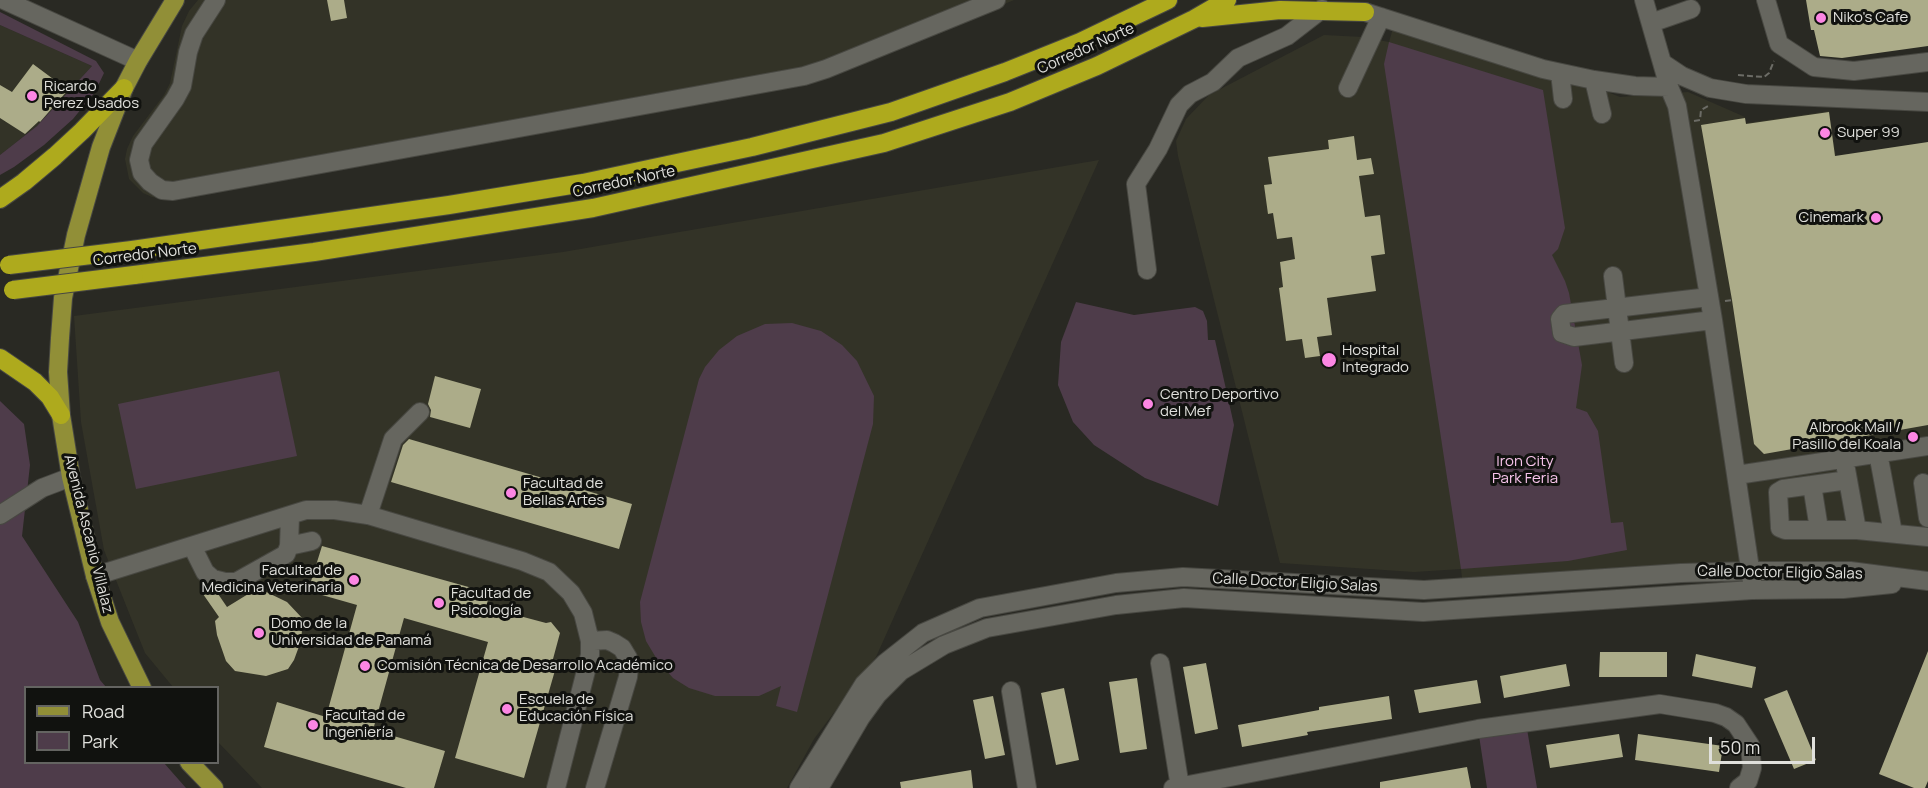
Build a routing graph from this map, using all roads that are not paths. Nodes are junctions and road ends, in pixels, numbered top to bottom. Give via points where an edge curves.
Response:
1 (4, 0) edge
2 (176, 0) edge
3 (216, 0) edge
4 (996, 0) edge
5 (1168, 0) edge
6 (1227, 0) edge
7 (1644, 0) edge
8 (1766, 0) edge
9 (1322, 9) junction
10 (1375, 9) edge
11 (1691, 9) dead end
12 (1194, 19) junction
13 (1651, 23) junction
14 (138, 61) junction
15 (1928, 63) edge
16 (1664, 64) junction
17 (1560, 73) junction
18 (1594, 80) junction
19 (1669, 87) junction
20 (124, 88) junction
21 (1348, 88) dead end
22 (1563, 99) dead end
23 (1928, 102) edge
24 (1602, 114) dead end
25 (0, 199) edge
26 (5, 265) edge
27 (1147, 270) dead end
28 (1612, 276) dead end
29 (7, 291) edge
30 (1709, 297) junction
31 (1617, 307) junction
32 (1713, 320) junction
33 (1620, 331) junction
34 (0, 358) edge
35 (1624, 363) dead end
36 (420, 412) dead end
37 (61, 415) junction
38 (1928, 446) edge
39 (1878, 453) junction
40 (1844, 459) junction
41 (1737, 475) junction
42 (70, 477) junction
43 (1848, 480) junction
44 (1923, 483) dead end
45 (1812, 485) junction
46 (0, 515) edge
47 (368, 515) junction
48 (290, 516) junction
49 (1928, 518) edge
50 (1819, 529) junction
51 (1857, 530) junction
52 (1893, 533) junction
53 (1928, 537) edge
54 (312, 541) dead end
55 (192, 546) junction
56 (289, 546) junction
57 (1751, 571) junction
58 (95, 576) junction
59 (1924, 581) edge
60 (1752, 590) junction
61 (590, 641) junction
62 (1160, 663) dead end
63 (142, 686) edge
64 (1011, 691) dead end
65 (191, 764) edge
66 (1177, 787) edge
67 (214, 788) edge
68 (556, 788) edge
69 (595, 788) edge
70 (799, 788) edge
71 (819, 788) edge
72 (1027, 788) edge
73 (1739, 788) edge

1 - 14 street
2 - 14 main road, Avenida Ascanio Villalaz
3 - 4 street via 194,34 176,99 143,144 139,160 142,172 162,190 804,76
5 - 26 highway, Corredor Norte, bridge via 1080,42 974,83 891,111 752,147 572,185 449,205
6 - 12 highway, Corredor Norte
7 - 13 street
8 - 15 street via 1779,44 1815,67 1854,71
9 - 10 highway
9 - 12 highway
9 - 27 street via 1287,36 1238,58 1179,105 1136,184
10 - 17 street
10 - 21 street
11 - 13 street
12 - 29 highway, Corredor Norte, bridge via 1010,102 884,143 593,208 314,252
13 - 16 street
14 - 20 main road, Avenida Ascanio Villalaz
16 - 19 street
16 - 23 street via 1710,88 1746,94
17 - 18 street
17 - 22 street
18 - 19 street
18 - 24 street
19 - 30 street via 1677,106
20 - 25 highway via 55,156
20 - 37 main road, Avenida Ascanio Villalaz via 101,147 75,235 63,298 58,372
28 - 31 street
30 - 31 street
30 - 32 street
31 - 33 street
31 - 33 street via 1564,314 1560,320 1562,333 1574,337
32 - 33 street
32 - 41 street
33 - 35 street
34 - 37 highway via 35,382
36 - 47 street via 393,439
37 - 42 main road, Avenida Ascanio Villalaz
38 - 39 street
39 - 40 street
39 - 52 street
40 - 41 street
40 - 43 street
41 - 57 street
42 - 46 street via 42,488
42 - 58 main road, Avenida Ascanio Villalaz
43 - 45 street
43 - 51 street
44 - 49 street
45 - 50 street
45 - 50 street via 1778,492 1780,528
47 - 48 street via 306,510
47 - 61 street via 549,572 571,592 583,613
48 - 55 street
48 - 56 street
50 - 51 street
51 - 52 street
52 - 53 street
54 - 56 street
55 - 56 street via 205,572 225,582 236,582 280,559
55 - 58 street
57 - 59 street, Calle Doctor Eligio Salas via 1850,571
57 - 60 street
57 - 70 street, Calle Doctor Eligio Salas via 1424,590 1183,577 1116,583 981,608 923,633 885,663 864,684
58 - 63 main road, Avenida Ascanio Villalaz via 110,622
59 - 60 street, Calle Doctor Eligio Salas via 1843,589
60 - 71 street, Calle Doctor Eligio Salas via 1423,612 1184,598 1116,605 987,628 944,645 901,671 861,717
61 - 68 street via 590,655
61 - 69 street via 607,640 622,648 629,667
62 - 66 street
64 - 72 street
65 - 67 main road
66 - 73 street via 1478,729 1659,704 1715,713 1737,724 1750,745 1752,768 1748,781

